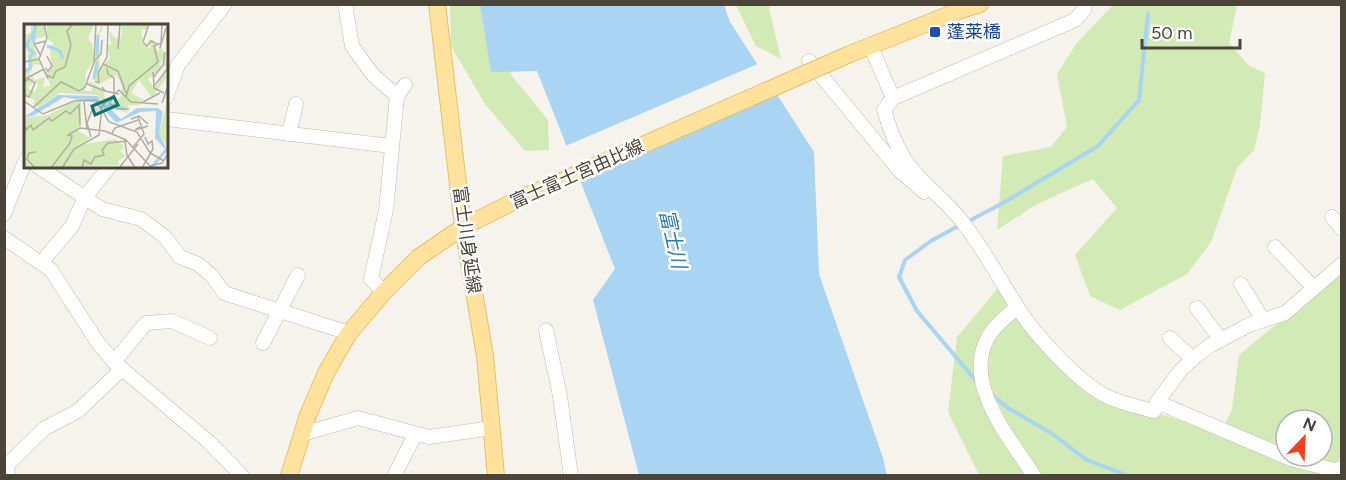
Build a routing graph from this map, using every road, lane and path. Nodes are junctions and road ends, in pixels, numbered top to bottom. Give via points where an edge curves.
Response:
1 (225, 4) edge
2 (345, 4) edge
3 (437, 4) edge
4 (980, 4) edge
5 (1085, 4) edge
6 (870, 45) junction
7 (809, 61) dead end
8 (172, 63) edge
9 (168, 86) edge
10 (893, 98) junction
11 (296, 104) dead end
12 (168, 119) edge
13 (290, 134) junction
14 (392, 146) junction
15 (24, 162) edge
16 (40, 168) edge
17 (108, 168) edge
18 (85, 197) junction
19 (940, 197) junction
20 (4, 214) edge
21 (1332, 217) dead end
22 (464, 227) junction
23 (1341, 229) edge
24 (4, 238) edge
25 (1275, 247) dead end
26 (41, 263) junction
27 (1341, 264) edge
28 (298, 275) dead end
29 (1241, 284) dead end
30 (1314, 288) junction
31 (384, 292) junction
32 (1017, 308) junction
33 (1197, 308) dead end
34 (280, 311) junction
35 (1263, 320) junction
36 (546, 330) dead end
37 (349, 333) junction
38 (210, 338) dead end
39 (1170, 338) dead end
40 (1221, 340) junction
41 (263, 344) dead end
42 (1193, 359) junction
43 (118, 365) junction
44 (1157, 402) junction
45 (492, 428) junction
46 (302, 434) junction
47 (415, 435) junction
48 (7, 464) edge
49 (1341, 468) edge
50 (396, 472) dead end
51 (242, 476) edge
52 (290, 476) edge
53 (496, 476) edge
54 (571, 476) edge
55 (1034, 476) edge

1 - 8 street
2 - 14 street via 352,46 373,75 401,91
3 - 22 main road, 富士川身延線
4 - 6 main road, 富士富士宮由比線
5 - 10 street via 1076,20
6 - 10 street
6 - 22 main road, 富士富士宮由比線, bridge
7 - 19 street via 899,170 931,198
8 - 9 street
10 - 19 street via 884,110 893,138 908,165
11 - 13 street
12 - 13 street
13 - 14 street
14 - 31 street via 386,210 371,279
15 - 20 street
16 - 18 street
17 - 18 street
18 - 26 street via 72,226
18 - 34 street via 102,208 141,219 165,237 180,257 198,264 212,276 224,293
19 - 32 street via 970,232
21 - 23 street
22 - 31 main road, 富士富士宮由比線 via 419,257
22 - 45 main road, 富士川身延線 via 485,356
24 - 26 street
25 - 30 street
26 - 43 street via 51,270 98,343
27 - 30 street
28 - 34 street
29 - 35 street
30 - 35 street via 1285,313
31 - 37 main road, 富士富士宮由比線
32 - 44 street via 1062,360 1104,395 1154,411
32 - 55 street via 988,338 980,370 988,404
33 - 40 street
34 - 37 street
34 - 41 street
35 - 40 street
36 - 54 street
37 - 46 main road, 富士富士宮由比線 via 326,373
38 - 43 street via 172,321 146,323
39 - 42 street
40 - 42 street
42 - 44 street
43 - 48 street via 78,411 45,428
43 - 51 street via 209,442
44 - 49 street via 1291,459 1334,470
45 - 47 street via 429,437
45 - 53 main road, 富士川身延線
46 - 47 street via 358,417
46 - 52 main road, 富士富士宮由比線
47 - 50 street

